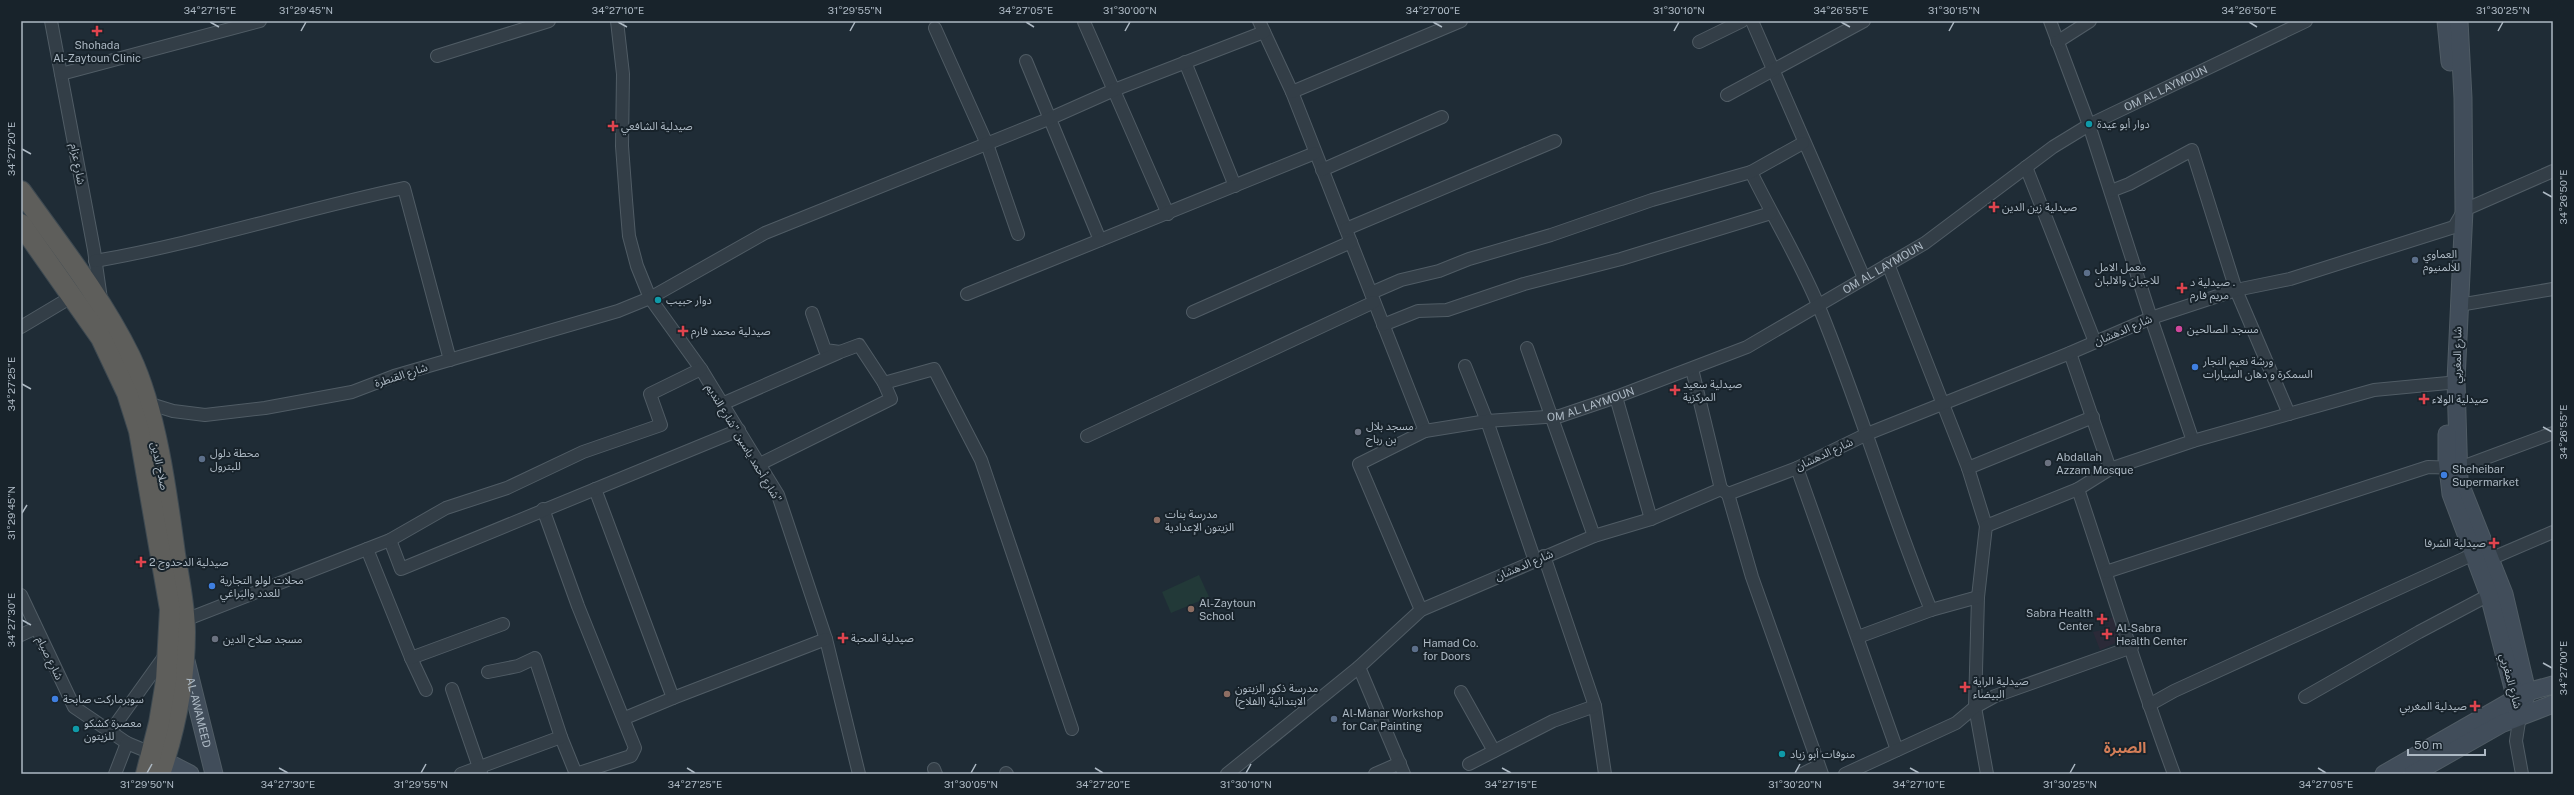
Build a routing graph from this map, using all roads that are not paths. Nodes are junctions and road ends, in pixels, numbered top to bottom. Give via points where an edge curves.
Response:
1 (51, 21) edge
2 (260, 21) edge
3 (549, 21) edge
4 (617, 21) edge
5 (1461, 21) edge
6 (1742, 21) edge
7 (1752, 21) edge
8 (1864, 21) edge
9 (2050, 21) edge
10 (2090, 21) edge
11 (2306, 21) edge
12 (2446, 21) edge
13 (2459, 21) edge
14 (1084, 22) dead end
15 (1262, 26) edge
16 (934, 28) dead end
17 (1699, 42) dead end
18 (2057, 42) junction
19 (437, 56) dead end
20 (1026, 61) dead end
21 (1185, 62) junction
22 (1774, 69) junction
23 (62, 74) junction
24 (1114, 90) junction
25 (1292, 92) junction
26 (1727, 95) dead end
27 (1442, 117) dead end
28 (1051, 118) junction
29 (2089, 125) junction
30 (1555, 141) dead end
31 (1803, 143) junction
32 (987, 144) junction
33 (1314, 153) junction
34 (2026, 167) junction
35 (1322, 170) junction
36 (2553, 171) edge
37 (1751, 172) junction
38 (1235, 186) junction
39 (21, 191) edge
40 (2111, 191) junction
41 (2464, 210) junction
42 (1771, 213) junction
43 (1168, 214) junction
44 (21, 224) edge
45 (2454, 227) junction
46 (1346, 229) junction
47 (1018, 234) dead end
48 (1100, 240) junction
49 (1351, 242) junction
50 (95, 261) junction
51 (1888, 264) junction
52 (1864, 278) junction
53 (2553, 289) edge
54 (2236, 290) junction
55 (966, 294) dead end
56 (73, 296) junction
57 (650, 298) junction
58 (1372, 298) junction
59 (1818, 305) junction
60 (2459, 305) junction
61 (101, 308) junction
62 (1193, 312) dead end
63 (812, 313) dead end
64 (2151, 318) junction
65 (1383, 325) junction
66 (21, 327) edge
67 (2095, 342) junction
68 (1527, 348) dead end
69 (840, 352) junction
70 (2070, 353) junction
71 (450, 360) junction
72 (1465, 366) dead end
73 (701, 369) junction
74 (1692, 369) junction
75 (884, 383) junction
76 (2448, 383) junction
77 (1616, 397) junction
78 (147, 403) junction
79 (722, 404) junction
80 (1944, 404) junction
81 (2289, 414) junction
82 (1550, 417) junction
83 (2093, 417) junction
84 (1487, 421) junction
85 (739, 430) junction
86 (1425, 431) junction
87 (1867, 434) junction
88 (2553, 434) edge
89 (1087, 436) dead end
90 (2193, 441) junction
91 (760, 464) junction
92 (1797, 468) junction
93 (1968, 468) junction
94 (2453, 468) junction
95 (2110, 469) junction
96 (595, 488) junction
97 (2078, 489) junction
98 (1724, 491) junction
99 (543, 509) junction
100 (1651, 519) junction
101 (1986, 526) junction
102 (2553, 532) edge
103 (1594, 536) junction
104 (390, 540) junction
105 (367, 549) junction
106 (2482, 556) junction
107 (1540, 559) junction
108 (2106, 572) junction
109 (21, 595) edge
110 (2490, 595) junction
111 (1978, 597) junction
112 (1421, 610) junction
113 (1931, 610) junction
114 (185, 620) junction
115 (504, 624) dead end
116 (36, 628) junction
117 (21, 635) edge
118 (1858, 637) junction
119 (826, 639) junction
120 (2132, 647) junction
121 (176, 651) junction
122 (410, 658) junction
123 (1360, 668) junction
124 (488, 672) dead end
125 (2553, 685) edge
126 (452, 689) dead end
127 (426, 690) dead end
128 (1461, 692) dead end
129 (2305, 697) dead end
130 (673, 698) junction
131 (2521, 702) junction
132 (2553, 704) edge
133 (2149, 705) junction
134 (1595, 706) junction
135 (1976, 707) junction
136 (625, 718) junction
137 (1072, 729) dead end
138 (110, 732) junction
139 (561, 737) junction
140 (127, 743) junction
141 (1897, 750) junction
142 (1494, 751) junction
143 (159, 762) edge
144 (1469, 764) dead end
145 (1402, 769) edge
146 (480, 770) edge
147 (1820, 770) edge
148 (115, 774) edge
149 (146, 774) edge
150 (190, 774) edge
151 (214, 774) edge
152 (461, 774) edge
153 (576, 774) edge
154 (859, 774) edge
155 (1227, 774) edge
156 (1375, 774) edge
157 (1605, 774) edge
158 (1802, 774) edge
159 (1845, 774) edge
160 (1987, 774) edge
161 (2174, 774) edge
162 (2384, 774) edge
163 (2413, 774) edge
164 (2522, 774) edge

1 - 23 street, شارع عزام
2 - 23 street
3 - 19 street
4 - 57 street, شارع أحمد ياسين "شارع النديم" via 624,94 622,146 629,236 637,266
5 - 25 street
6 - 17 street
7 - 22 street
8 - 22 street
9 - 18 street
10 - 18 street
11 - 29 street, OM AL LAYMOUN
12 - 45 main road, شارع المغربي via 2454,99
13 - 41 main road, شارع المغربي via 2464,98
14 - 24 street
15 - 21 street, شارع القنطرة
15 - 25 street
16 - 32 street
18 - 29 street
20 - 28 street
21 - 24 street, شارع القنطرة
21 - 38 street
22 - 26 street
22 - 31 street
23 - 50 street, شارع عزام
24 - 28 street, شارع القنطرة
24 - 43 street
25 - 33 street
27 - 35 street
28 - 32 street, شارع القنطرة
28 - 48 street
29 - 34 street, OM AL LAYMOUN via 2052,147
29 - 40 street
30 - 46 street
31 - 37 street
31 - 52 street
32 - 47 street
32 - 57 street, شارع القنطرة via 765,233
33 - 35 street
33 - 38 street
34 - 51 street, OM AL LAYMOUN via 1925,242
34 - 67 street
35 - 46 street
36 - 41 street
37 - 42 street
37 - 58 street via 1652,200 1439,271 1401,280
38 - 43 street
39 - 61 highway, صلاح الدين via 83,277
40 - 54 street via 2192,150
40 - 64 street
41 - 45 street
41 - 60 main road, شارع المغربي
42 - 59 street
42 - 65 street via 1621,259 1524,284 1447,310 1418,311
43 - 48 street
44 - 56 highway, صلاح الدين
45 - 54 street, شارع الدهشان via 2290,279
45 - 76 main road, شارع المغربي
46 - 49 street
48 - 55 street
49 - 58 street
49 - 62 street
50 - 61 street, شارع عزام
50 - 71 street via 159,250 337,202 404,188
51 - 52 street, OM AL LAYMOUN
51 - 80 street
52 - 59 street, OM AL LAYMOUN
53 - 60 street
54 - 64 street, شارع الدهشان
54 - 81 street
56 - 66 street
56 - 121 highway, صلاح الدين via 101,338 127,393 139,431
57 - 71 street, شارع القنطرة via 618,311
57 - 73 street, شارع أحمد ياسين "شارع النديم"
58 - 65 street
58 - 89 street
59 - 74 street, OM AL LAYMOUN via 1747,347
59 - 87 street
60 - 94 main road, شارع المغربي
61 - 78 highway, صلاح الدين via 130,356
63 - 69 street via 825,350
64 - 67 street, شارع الدهشان
64 - 90 street
65 - 86 street
67 - 70 street, شارع الدهشان
68 - 82 street
69 - 75 street via 859,345
69 - 79 street
70 - 80 street, شارع الدهشان
70 - 83 street
71 - 78 street, شارع القنطرة via 352,392 265,408 205,415 173,411
72 - 84 street
73 - 79 street, شارع أحمد ياسين "شارع النديم"
73 - 104 street via 650,394 661,425 583,452 507,488 446,508
74 - 77 street, OM AL LAYMOUN
74 - 98 street
75 - 91 street via 892,400
75 - 137 street via 934,369 982,460
76 - 81 street via 2374,390
76 - 94 main road, شارع المغربي
77 - 82 street, OM AL LAYMOUN
77 - 100 street
78 - 114 highway, صلاح الدين via 167,498
79 - 85 street, شارع أحمد ياسين "شارع النديم"
80 - 87 street, شارع الدهشان
80 - 93 street
81 - 90 street
82 - 84 street, OM AL LAYMOUN
82 - 103 street
83 - 93 street
83 - 95 street
84 - 86 street, OM AL LAYMOUN
84 - 107 street
85 - 91 street, شارع أحمد ياسين "شارع النديم"
85 - 96 street
86 - 112 street, OM AL LAYMOUN via 1359,464
87 - 92 street, شارع الدهشان
87 - 113 street via 1905,547
88 - 94 street
90 - 95 street
91 - 119 street, شارع أحمد ياسين "شارع النديم" via 778,495
92 - 98 street, شارع الدهشان
92 - 118 street
93 - 101 street
94 - 106 main road, شارع المغربي
94 - 108 street via 2428,467
95 - 97 street
96 - 99 street
96 - 130 street
97 - 101 street
97 - 108 street
98 - 100 street, شارع الدهشان
98 - 147 street
99 - 104 street via 500,530 401,569
99 - 136 street via 578,606
100 - 103 street, شارع الدهشان
101 - 111 street
102 - 106 street
103 - 107 street, شارع الدهشان
104 - 105 street
105 - 114 street
105 - 122 street
106 - 110 main road, شارع المغربي
106 - 131 main road, شارع المغربي via 2504,594
106 - 133 street via 2174,691
107 - 112 street, شارع الدهشان
107 - 134 street
108 - 120 street
109 - 116 street, شارع صيام
110 - 129 street via 2413,635
110 - 131 main road, شارع المغربي
111 - 113 street
111 - 135 street
112 - 123 street, شارع الدهشان
113 - 118 street
114 - 121 highway, صلاح الدين
115 - 122 street
116 - 117 street
116 - 138 street, شارع صيام via 74,707
118 - 141 street
119 - 130 street
119 - 154 street, شارع أحمد ياسين "شارع النديم"
120 - 133 street
120 - 135 street via 2022,684
121 - 138 street
121 - 143 highway, صلاح الدين via 159,723
121 - 151 main road, AL-AWAMEED
122 - 127 street
123 - 145 street
123 - 155 street, شارع الدهشان
124 - 139 street via 518,666 536,658
125 - 131 main road
126 - 146 street
128 - 142 street
130 - 136 street
131 - 132 main road
131 - 162 main road
131 - 163 main road
131 - 164 street via 2516,742
133 - 161 street
134 - 142 street via 1553,721
134 - 157 street
135 - 141 street via 1956,723
135 - 160 street
136 - 153 street via 635,748 632,756
138 - 140 street, شارع صيام
139 - 146 street
139 - 153 street
140 - 143 street, شارع صيام
140 - 148 street
141 - 159 street
142 - 144 street
143 - 149 highway, صلاح الدين
143 - 150 main road
145 - 156 street
146 - 152 street
147 - 158 street

